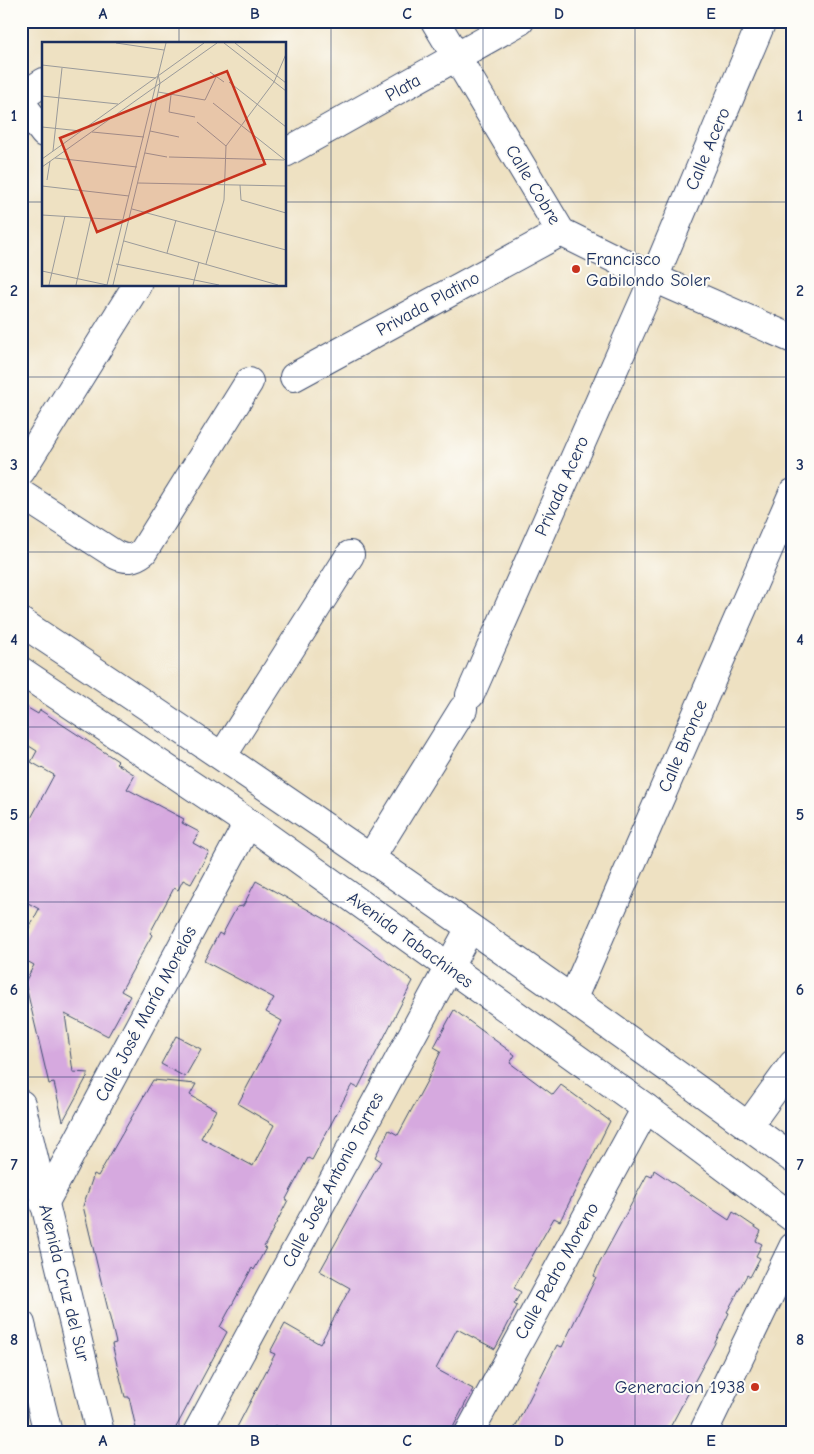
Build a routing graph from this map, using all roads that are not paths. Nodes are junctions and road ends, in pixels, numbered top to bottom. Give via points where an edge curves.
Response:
1 (435, 21) edge
2 (520, 21) edge
3 (762, 21) edge
4 (456, 58) junction
5 (42, 83) edge
6 (21, 97) edge
7 (21, 104) edge
8 (42, 130) edge
9 (286, 152) edge
10 (561, 232) junction
11 (654, 278) junction
12 (136, 286) edge
13 (793, 339) edge
14 (294, 377) dead end
15 (249, 382) dead end
16 (21, 470) edge
17 (793, 493) edge
18 (21, 494) edge
19 (350, 554) dead end
20 (21, 622) edge
21 (21, 671) edge
22 (223, 756) junction
23 (248, 823) junction
24 (370, 859) junction
25 (470, 928) junction
26 (448, 967) junction
27 (572, 1000) junction
28 (793, 1064) edge
29 (21, 1104) edge
30 (646, 1108) junction
31 (748, 1126) junction
32 (793, 1159) edge
33 (44, 1204) junction
34 (793, 1218) edge
35 (793, 1247) edge
36 (21, 1324) edge
37 (48, 1433) edge
38 (100, 1433) edge
39 (197, 1433) edge
40 (469, 1433) edge
41 (703, 1433) edge

1 - 4 street, Calle Cobre
2 - 4 street, Plata
3 - 11 street, Calle Acero
4 - 9 street, Plata
4 - 10 street, Calle Cobre
5 - 6 street
7 - 8 street
10 - 11 street, Calle Cobre
10 - 14 street, Privada Platino
11 - 13 street, Calle Cobre
11 - 24 street, Privada Acero via 466,702
12 - 16 street
15 - 18 street via 143,552 137,556 130,559 116,555
17 - 27 street, Calle Bronce
19 - 22 street
20 - 22 street
21 - 23 street, Avenida Tabachines
22 - 24 street
23 - 26 street, Avenida Tabachines
23 - 33 street, Calle José María Morelos
24 - 25 street
25 - 26 street, Calle José Antonio Torres
25 - 27 street
26 - 30 street, Avenida Tabachines
26 - 39 street, Calle José Antonio Torres
27 - 31 street
28 - 31 street
29 - 33 street, Avenida Cruz del Sur
30 - 34 street, Avenida Tabachines
30 - 40 street, Calle Pedro Moreno
31 - 32 street
33 - 38 street, Avenida Cruz del Sur
35 - 41 street
36 - 37 street

